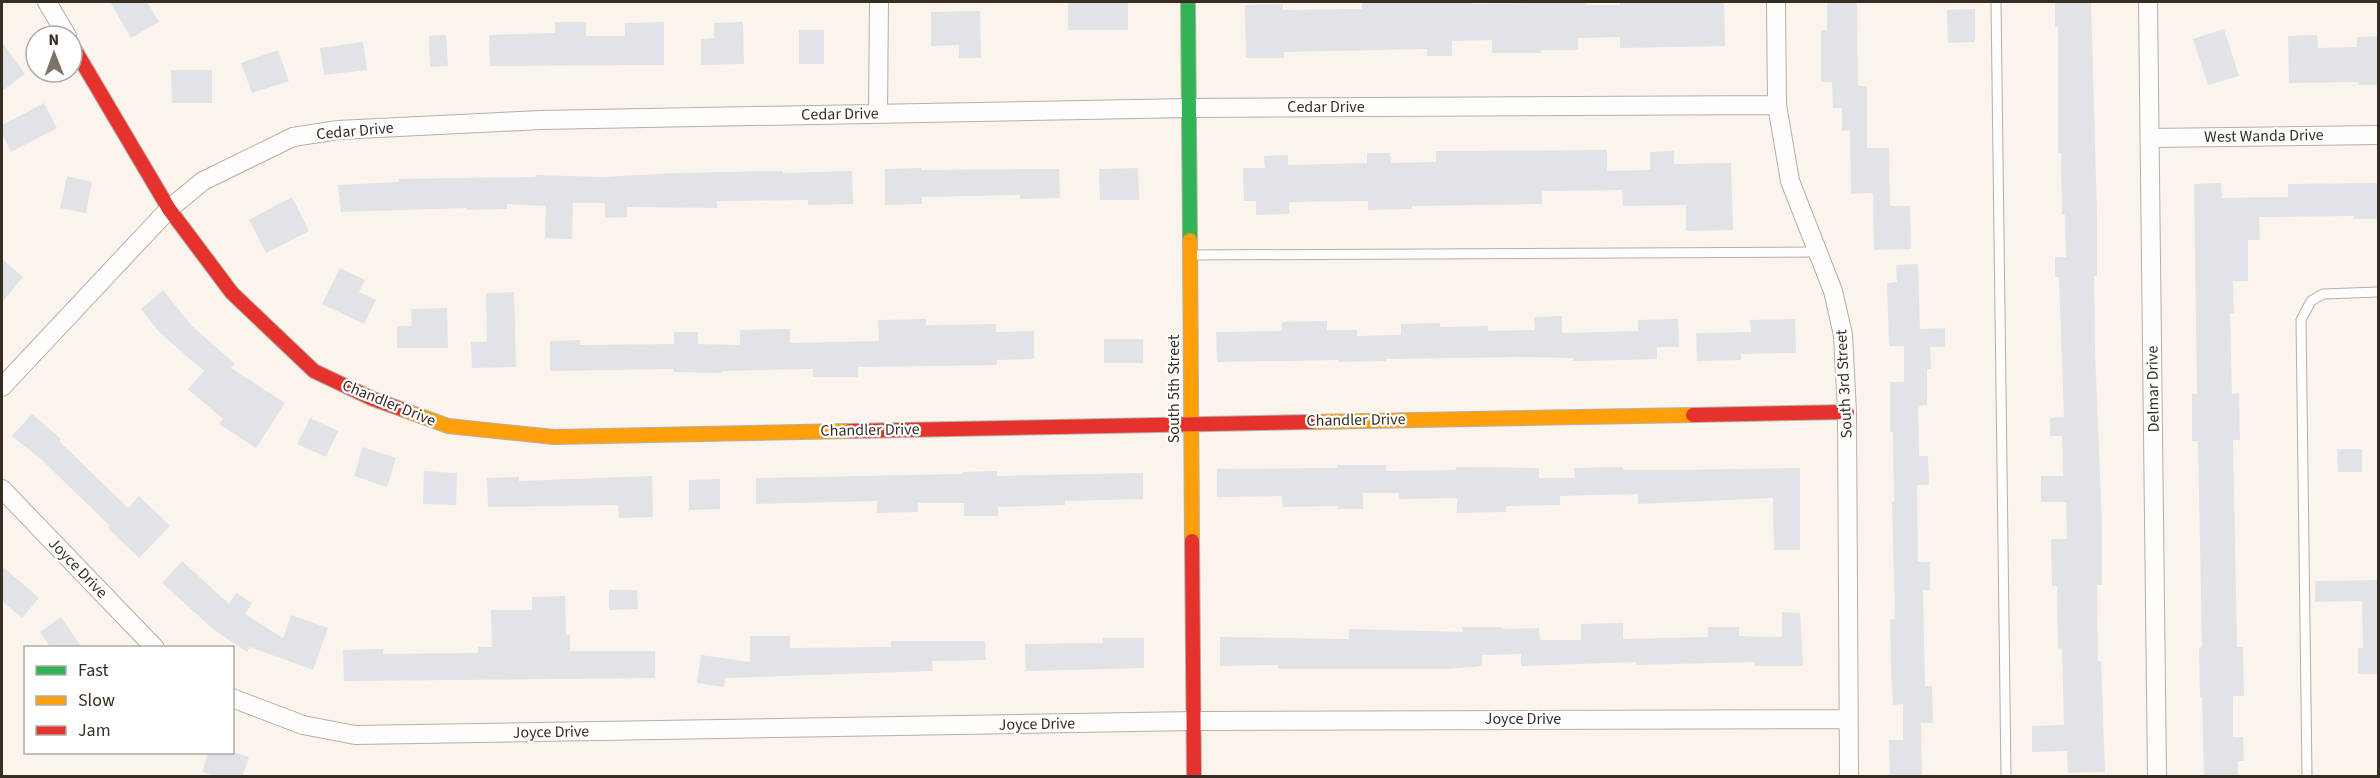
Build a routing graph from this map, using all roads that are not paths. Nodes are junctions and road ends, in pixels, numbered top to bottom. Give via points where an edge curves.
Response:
1 (47, 2) edge
2 (879, 2) edge
3 (1188, 2) edge
4 (1776, 2) edge
5 (1996, 2) edge
6 (2148, 2) edge
7 (60, 24) edge
8 (84, 65) edge
9 (1777, 105) junction
10 (1189, 108) junction
11 (878, 113) junction
12 (2379, 135) edge
13 (2150, 138) junction
14 (169, 209) junction
15 (1818, 252) junction
16 (1189, 255) junction
17 (2379, 292) edge
18 (2, 387) edge
19 (1847, 412) junction
20 (1190, 423) junction
21 (2, 489) edge
22 (153, 646) edge
23 (234, 699) edge
24 (1848, 719) junction
25 (1194, 721) junction
26 (1194, 777) edge
27 (1849, 777) edge
28 (2006, 777) edge
29 (2157, 777) edge
30 (2307, 777) edge

1 - 7 street
2 - 11 street
3 - 10 street, South 5th Street
4 - 9 street, South 3rd Street
5 - 28 lane
6 - 13 street, Delmar Drive
8 - 14 street, Chandler Drive
9 - 10 street, Cedar Drive
9 - 15 street, South 3rd Street via 1790,181
10 - 11 street, Cedar Drive
10 - 16 street, South 5th Street
11 - 14 street, Cedar Drive via 338,129 293,137 203,181
12 - 13 street, West Wanda Drive
13 - 29 street, Delmar Drive
14 - 18 street, Cedar Drive
14 - 20 street, Chandler Drive via 232,293 314,371 373,399 448,426 554,437
15 - 16 lane
15 - 19 street, South 3rd Street via 1833,291 1843,335
16 - 20 street, South 5th Street
17 - 30 lane via 2323,294 2311,301 2301,320
19 - 20 street, Chandler Drive
19 - 24 street, South 3rd Street
20 - 25 street, South 5th Street
21 - 22 street, Joyce Drive
23 - 25 street, Joyce Drive via 303,725 355,735
24 - 25 street, Joyce Drive
24 - 27 street, South 3rd Street
25 - 26 street, South 5th Street

